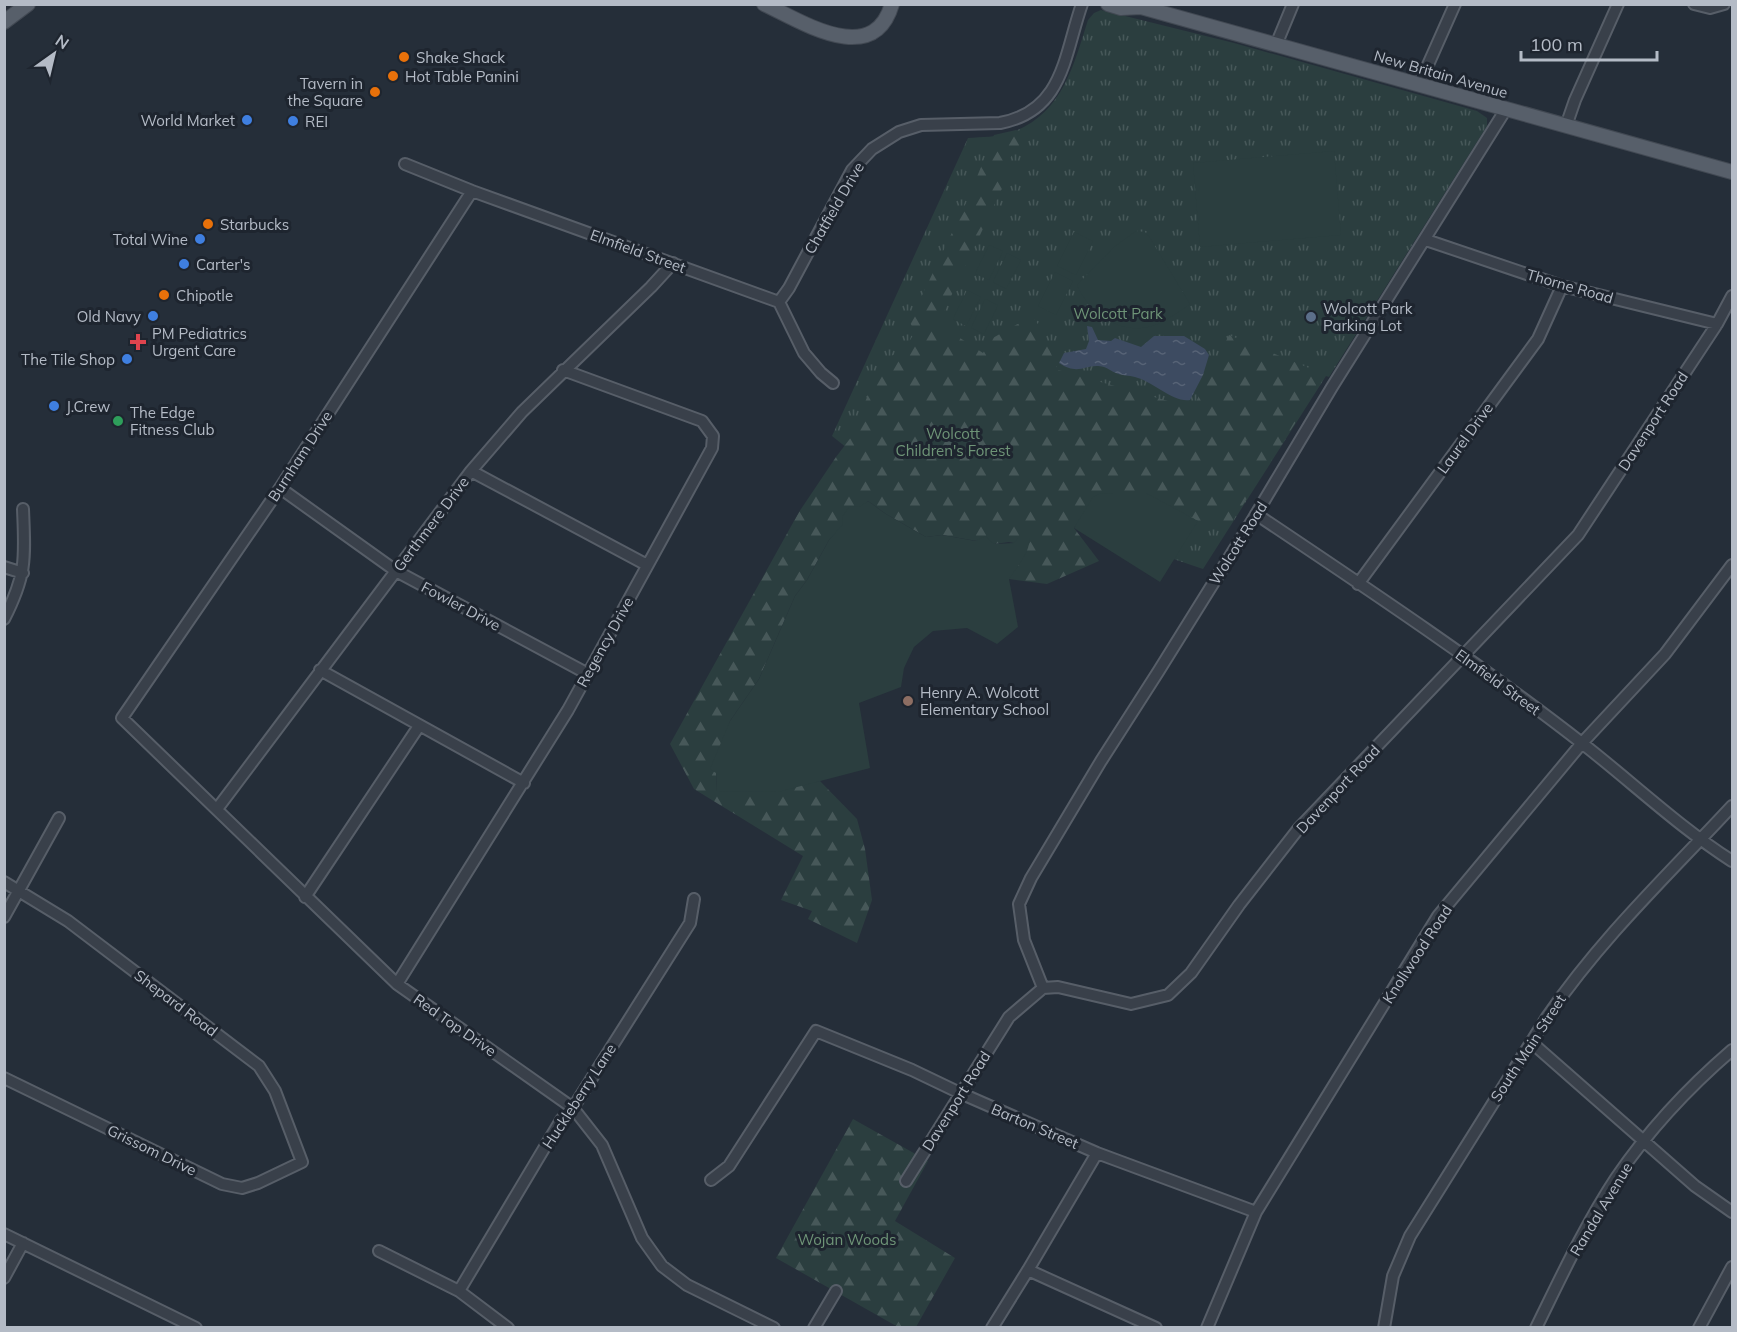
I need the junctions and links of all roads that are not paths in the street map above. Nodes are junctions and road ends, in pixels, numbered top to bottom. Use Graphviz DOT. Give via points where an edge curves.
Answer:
graph roads {
  1 [pos="28,4"];
  2 [pos="765,4"];
  3 [pos="892,4"];
  4 [pos="1082,4"];
  5 [pos="1108,4"];
  6 [pos="1293,4"];
  7 [pos="1455,4"];
  8 [pos="1618,4"];
  9 [pos="1694,4"];
  10 [pos="1724,4"];
  11 [pos="1139,6"];
  12 [pos="4,22"];
  13 [pos="1276,45"];
  14 [pos="1419,85"];
  15 [pos="1506,109"];
  16 [pos="1566,126"];
  17 [pos="405,164"];
  18 [pos="1732,172"];
  19 [pos="472,191"];
  20 [pos="1426,240"];
  21 [pos="673,263"];
  22 [pos="1562,286"];
  23 [pos="1732,296"];
  24 [pos="779,302"];
  25 [pos="1718,324"];
  26 [pos="563,370"];
  27 [pos="833,383"];
  28 [pos="471,471"];
  29 [pos="280,488"];
  30 [pos="23,509"];
  31 [pos="1256,514"];
  32 [pos="647,565"];
  33 [pos="1732,565"];
  34 [pos="4,567"];
  35 [pos="396,571"];
  36 [pos="23,573"];
  37 [pos="1358,584"];
  38 [pos="4,619"];
  39 [pos="1463,656"];
  40 [pos="321,670"];
  41 [pos="588,674"];
  42 [pos="122,718"];
  43 [pos="419,726"];
  44 [pos="1582,743"];
  45 [pos="524,783"];
  46 [pos="1732,806"];
  47 [pos="217,809"];
  48 [pos="59,818"];
  49 [pos="1700,840"];
  50 [pos="1732,861"];
  51 [pos="4,882"];
  52 [pos="19,889"];
  53 [pos="305,897"];
  54 [pos="694,899"];
  55 [pos="4,917"];
  56 [pos="397,984"];
  57 [pos="1043,988"];
  58 [pos="1531,1042"];
  59 [pos="1732,1050"];
  60 [pos="4,1078"];
  61 [pos="960,1093"];
  62 [pos="573,1108"];
  63 [pos="1644,1142"];
  64 [pos="1097,1153"];
  65 [pos="302,1162"];
  66 [pos="711,1180"];
  67 [pos="906,1181"];
  68 [pos="1256,1212"];
  69 [pos="1732,1212"];
  70 [pos="4,1234"];
  71 [pos="23,1243"];
  72 [pos="379,1251"];
  73 [pos="1732,1267"];
  74 [pos="1028,1270"];
  75 [pos="4,1278"];
  76 [pos="459,1291"];
  77 [pos="836,1291"];
  78 [pos="196,1328"];
  79 [pos="508,1328"];
  80 [pos="774,1328"];
  81 [pos="814,1328"];
  82 [pos="992,1328"];
  83 [pos="1156,1328"];
  84 [pos="1207,1328"];
  85 [pos="1384,1328"];
  86 [pos="1536,1328"];
  87 [pos="1699,1328"];
  1 -- 12 [label="main road"];
  2 -- 3 [label="main road" via="822,31 847,38 861,37 874,30"];
  4 -- 24 [label="street, Chatfield Drive" via="1055,86 1041,105 1000,123 921,125 899,132 861,159"];
  5 -- 11 [label="main road, New Britain Avenue" via="1121,8"];
  6 -- 13 [label="street"];
  7 -- 14 [label="street"];
  8 -- 16 [label="street"];
  9 -- 10 [label="street" via="1715,8"];
  11 -- 13 [label="main road, New Britain Avenue"];
  13 -- 14 [label="main road, New Britain Avenue"];
  14 -- 15 [label="main road, New Britain Avenue"];
  15 -- 16 [label="main road, New Britain Avenue"];
  15 -- 20 [label="street, Wolcott Road"];
  16 -- 18 [label="main road, New Britain Avenue"];
  17 -- 19 [label="street, Elmfield Street"];
  19 -- 21 [label="street, Elmfield Street"];
  19 -- 29 [label="street, Burnham Drive"];
  20 -- 22 [label="street, Thorne Road"];
  20 -- 31 [label="street, Wolcott Road"];
  21 -- 24 [label="street, Elmfield Street"];
  21 -- 26 [label="street, Gerthmere Drive"];
  22 -- 25 [label="street, Thorne Road"];
  22 -- 37 [label="street, Laurel Drive" via="1538,339"];
  23 -- 25 [label="street, Davenport Road"];
  24 -- 27 [label="street" via="804,353"];
  25 -- 39 [label="street, Davenport Road" via="1578,536"];
  26 -- 28 [label="street, Gerthmere Drive"];
  26 -- 32 [label="street, Regency Drive" via="702,422 713,436 712,448"];
  28 -- 32 [label="street"];
  28 -- 35 [label="street, Gerthmere Drive"];
  29 -- 35 [label="street, Fowler Drive"];
  29 -- 42 [label="street, Burnham Drive"];
  30 -- 36 [label="street"];
  31 -- 37 [label="street, Elmfield Street"];
  31 -- 57 [label="street, Wolcott Road" via="1030,878 1019,904 1024,940"];
  32 -- 41 [label="street, Regency Drive"];
  33 -- 44 [label="street, Knollwood Road" via="1665,654"];
  34 -- 36 [label="street"];
  35 -- 40 [label="street, Gerthmere Drive"];
  35 -- 41 [label="street, Fowler Drive"];
  36 -- 38 [label="street"];
  37 -- 39 [label="street, Elmfield Street"];
  39 -- 44 [label="street, Elmfield Street"];
  39 -- 57 [label="street, Davenport Road" via="1299,828 1191,973 1168,995 1131,1004 1058,987"];
  40 -- 43 [label="street"];
  40 -- 47 [label="street, Gerthmere Drive"];
  41 -- 45 [label="street, Regency Drive"];
  42 -- 47 [label="street, Red Top Drive"];
  43 -- 45 [label="street"];
  43 -- 53 [label="street"];
  44 -- 49 [label="street, Elmfield Street"];
  44 -- 68 [label="street, Knollwood Road" via="1438,916"];
  45 -- 56 [label="street, Regency Drive"];
  46 -- 49 [label="street, South Main Street"];
  47 -- 53 [label="street, Red Top Drive"];
  48 -- 52 [label="street"];
  49 -- 50 [label="street, Elmfield Street"];
  49 -- 58 [label="street, South Main Street" via="1601,945"];
  51 -- 52 [label="street, Shepard Road"];
  52 -- 55 [label="street"];
  52 -- 65 [label="street, Shepard Road" via="68,921 259,1066 275,1091"];
  53 -- 56 [label="street, Red Top Drive"];
  54 -- 62 [label="street, Huckleberry Lane" via="690,923"];
  56 -- 62 [label="street, Red Top Drive"];
  57 -- 61 [label="street, Davenport Road" via="1009,1017"];
  58 -- 63 [label="street"];
  58 -- 85 [label="street, South Main Street" via="1410,1236 1393,1276"];
  59 -- 63 [label="street, Randal Avenue"];
  60 -- 65 [label="street, Grissom Drive" via="222,1184 242,1188"];
  61 -- 64 [label="street, Barton Street"];
  61 -- 66 [label="street, Barton Street" via="816,1031 729,1166"];
  61 -- 67 [label="street, Davenport Road"];
  62 -- 76 [label="street, Huckleberry Lane" via="561,1120"];
  62 -- 80 [label="street, Red Top Drive" via="602,1145 642,1238 662,1266 687,1285"];
  63 -- 69 [label="street"];
  63 -- 86 [label="street, Randal Avenue" via="1610,1189"];
  64 -- 68 [label="street, Barton Street"];
  64 -- 74 [label="street"];
  68 -- 84 [label="street, Knollwood Road"];
  70 -- 71 [label="street"];
  71 -- 75 [label="street"];
  71 -- 78 [label="street"];
  72 -- 76 [label="street"];
  73 -- 87 [label="street"];
  74 -- 82 [label="street"];
  74 -- 83 [label="street"];
  76 -- 79 [label="street"];
  77 -- 81 [label="street"];
}
